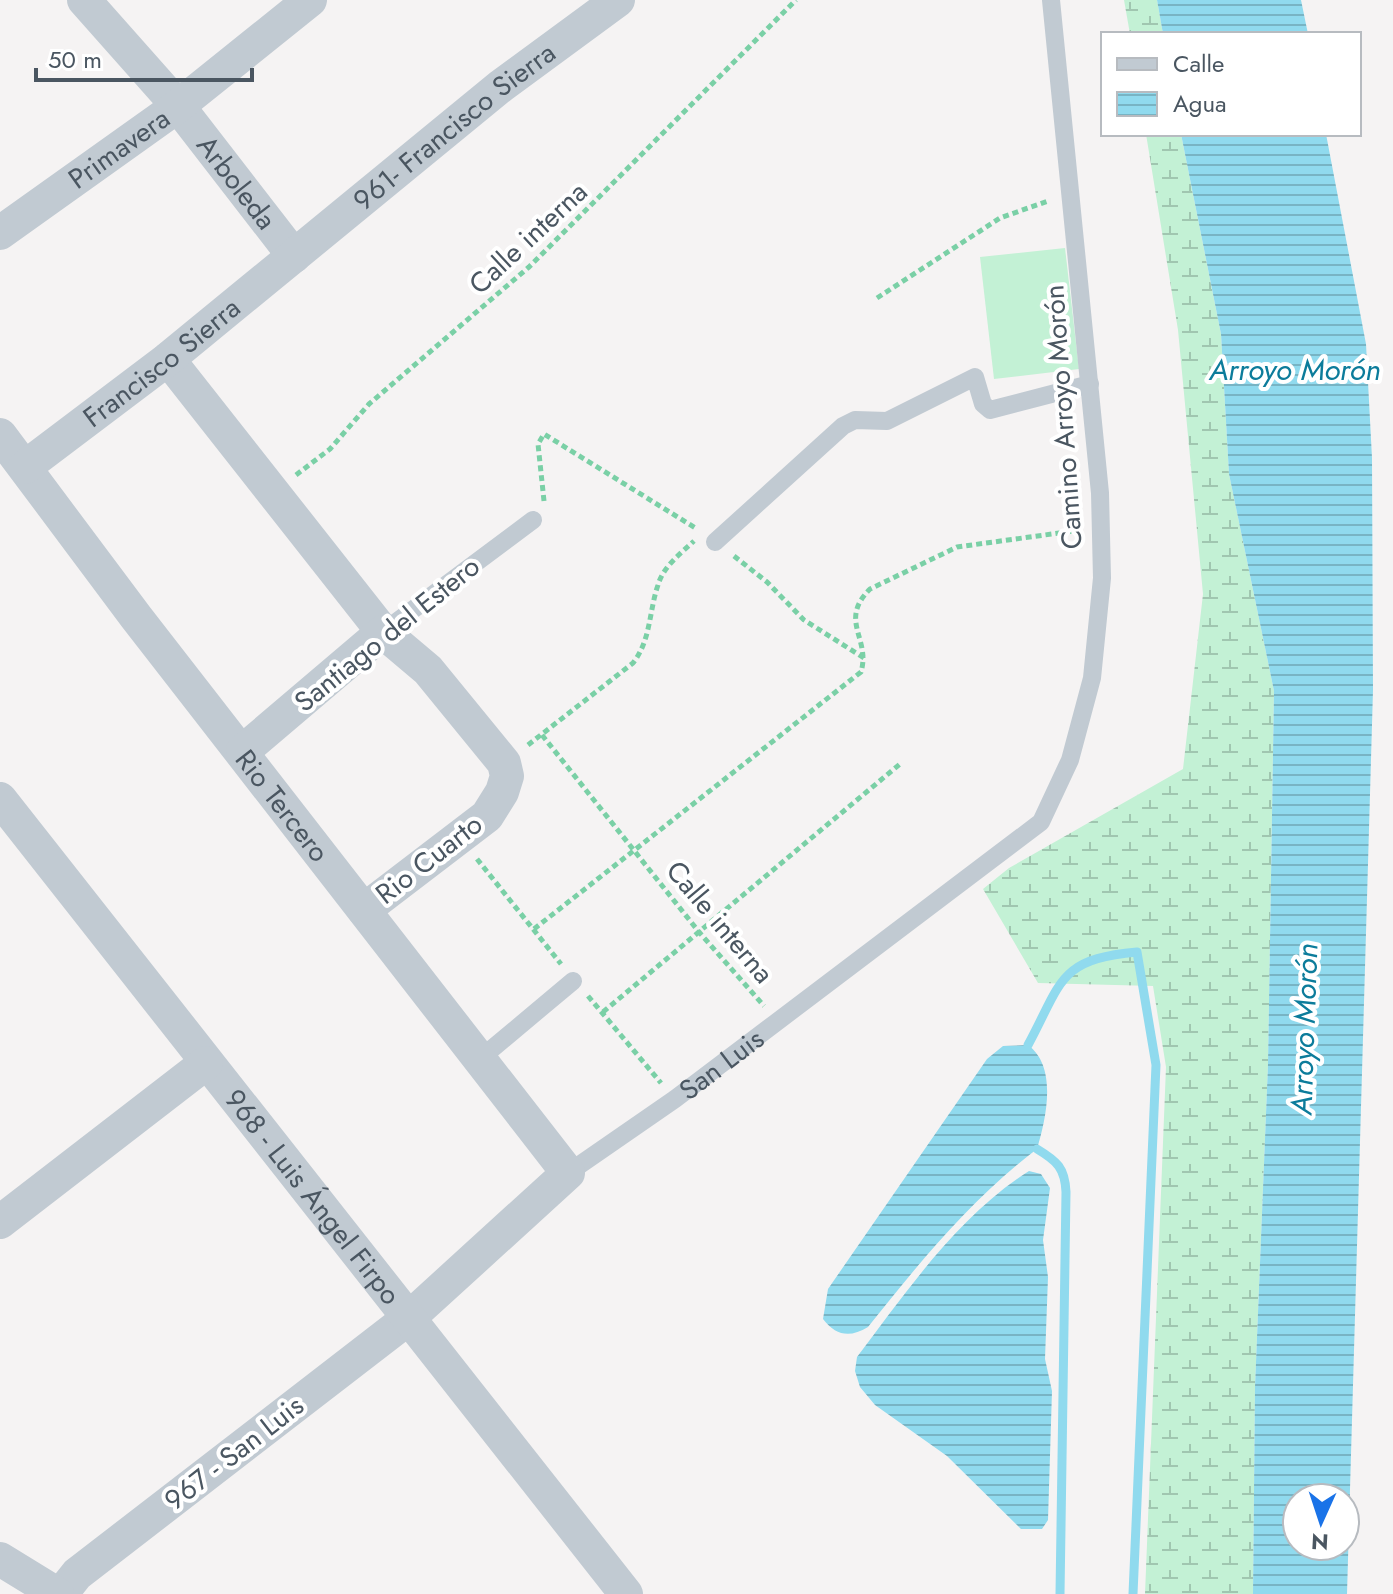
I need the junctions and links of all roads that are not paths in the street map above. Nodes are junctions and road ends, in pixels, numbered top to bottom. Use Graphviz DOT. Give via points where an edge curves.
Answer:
graph roads {
  1 [pos="84,0"];
  2 [pos="310,0"];
  3 [pos="618,0"];
  4 [pos="1051,0"];
  5 [pos="178,106"];
  6 [pos="0,233"];
  7 [pos="294,256"];
  8 [pos="168,359"];
  9 [pos="1090,384"];
  10 [pos="0,435"];
  11 [pos="25,467"];
  12 [pos="533,520"];
  13 [pos="709,537"];
  14 [pos="383,632"];
  15 [pos="243,751"];
  16 [pos="0,799"];
  17 [pos="1041,822"];
  18 [pos="364,910"];
  19 [pos="573,981"];
  20 [pos="481,1058"];
  21 [pos="206,1063"];
  22 [pos="568,1173"];
  23 [pos="0,1222"];
  24 [pos="410,1317"];
  25 [pos="0,1559"];
  26 [pos="59,1594"];
  27 [pos="626,1594"];
  1 -- 5 [label="street, Arboleda"];
  2 -- 5 [label="street, Primavera"];
  3 -- 7 [label="street, 961- Francisco Sierra" via="501,86"];
  4 -- 9 [label="lane, Camino Arroyo Morón"];
  5 -- 6 [label="street, Primavera"];
  5 -- 7 [label="street, Arboleda"];
  7 -- 8 [label="street, Francisco Sierra"];
  8 -- 11 [label="street, Francisco Sierra"];
  8 -- 14 [label="street"];
  9 -- 13 [label="lane" via="990,410 975,377 887,421 855,420"];
  9 -- 17 [label="lane, Camino Arroyo Morón" via="1102,527 1099,628 1070,760"];
  10 -- 11 [label="street, Rio Tercero"];
  11 -- 15 [label="street, Rio Tercero"];
  12 -- 14 [label="lane, Santiago del Estero"];
  14 -- 15 [label="street, Santiago del Estero"];
  14 -- 18 [label="street, Rio Cuarto" via="428,670 504,763 507,776 487,816"];
  15 -- 18 [label="street, Rio Tercero"];
  16 -- 21 [label="street, 968 - Luis Ángel Firpo"];
  17 -- 22 [label="lane, San Luis" via="675,1099"];
  18 -- 20 [label="street, Rio Tercero"];
  19 -- 20 [label="lane"];
  20 -- 22 [label="street, Rio Tercero"];
  21 -- 23 [label="street"];
  21 -- 24 [label="street, 968 - Luis Ángel Firpo"];
  22 -- 24 [label="street, San Luis"];
  24 -- 26 [label="street, 967 - San Luis" via="77,1574"];
  24 -- 27 [label="street, 968 - Luis Ángel Firpo"];
  25 -- 26 [label="street"];
}
